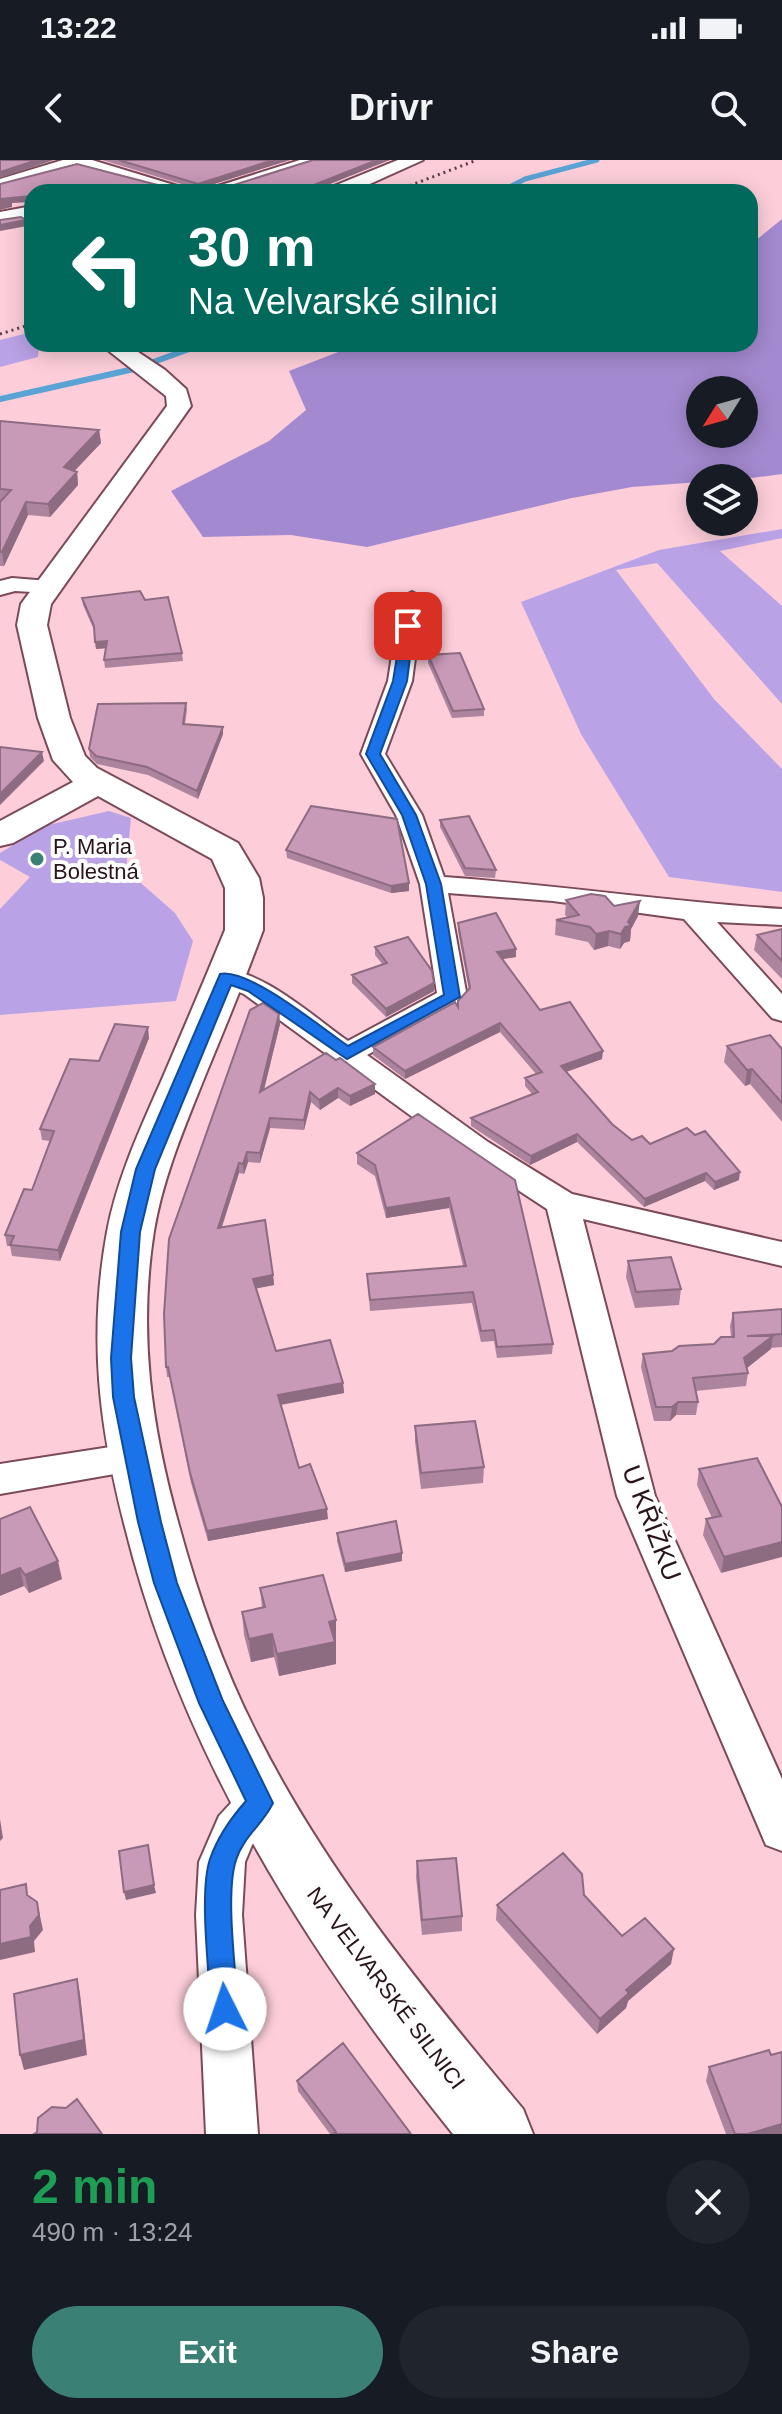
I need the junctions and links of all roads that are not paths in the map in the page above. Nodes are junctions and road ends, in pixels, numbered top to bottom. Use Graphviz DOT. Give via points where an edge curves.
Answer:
graph roads {
  1 [pos="314,160"];
  2 [pos="414,160"];
  3 [pos="77,161"];
  4 [pos="0,183"];
  5 [pos="161,184"];
  6 [pos="233,184"];
  7 [pos="356,184"];
  8 [pos="24,214"];
  9 [pos="0,218"];
  10 [pos="122,352"];
  11 [pos="49,587"];
  12 [pos="0,589"];
  13 [pos="412,598"];
  14 [pos="96,783"];
  15 [pos="0,835"];
  16 [pos="433,884"];
  17 [pos="693,912"];
  18 [pos="782,917"];
  19 [pos="226,977"];
  20 [pos="782,1012"];
  21 [pos="347,1054"];
  22 [pos="562,1203"];
  23 [pos="782,1254"];
  24 [pos="136,1458"];
  25 [pos="0,1479"];
  26 [pos="260,1803"];
  27 [pos="782,1830"];
  28 [pos="232,2134"];
  29 [pos="498,2134"];
  1 -- 6 [label="street"];
  2 -- 7 [label="main road"];
  3 -- 4 [label="street"];
  3 -- 5 [label="street"];
  8 -- 9 [label="main road"];
  10 -- 11 [label="main road, NA VELVARSKÉ SILNICI" via="178,394 179,406"];
  11 -- 12 [label="street" via="12,584"];
  11 -- 14 [label="main road, NA VELVARSKÉ SILNICI" via="36,604 32,625 54,718 70,760"];
  13 -- 16 [label="street" via="400,681 373,754 409,815"];
  14 -- 15 [label="main road"];
  14 -- 19 [label="main road, NA VELVARSKÉ SILNICI" via="225,851 240,868 247,904 244,930"];
  16 -- 17 [label="street"];
  16 -- 21 [label="street" via="452,997"];
  17 -- 18 [label="street"];
  17 -- 20 [label="street"];
  19 -- 21 [label="street" via="254,988"];
  19 -- 24 [label="main road, NA VELVARSKÉ SILNICI" via="146,1169 131,1232 121,1358"];
  21 -- 22 [label="street" via="477,1149"];
  22 -- 23 [label="street"];
  22 -- 27 [label="street, U KŘÍŽKU" via="636,1496"];
  24 -- 25 [label="street"];
  24 -- 26 [label="main road, NA VELVARSKÉ SILNICI" via="166,1583 187,1642"];
  26 -- 28 [label="street" via="235,1831 222,1862 219,1915"];
  26 -- 29 [label="main road, NA VELVARSKÉ SILNICI" via="350,1948"];
}
